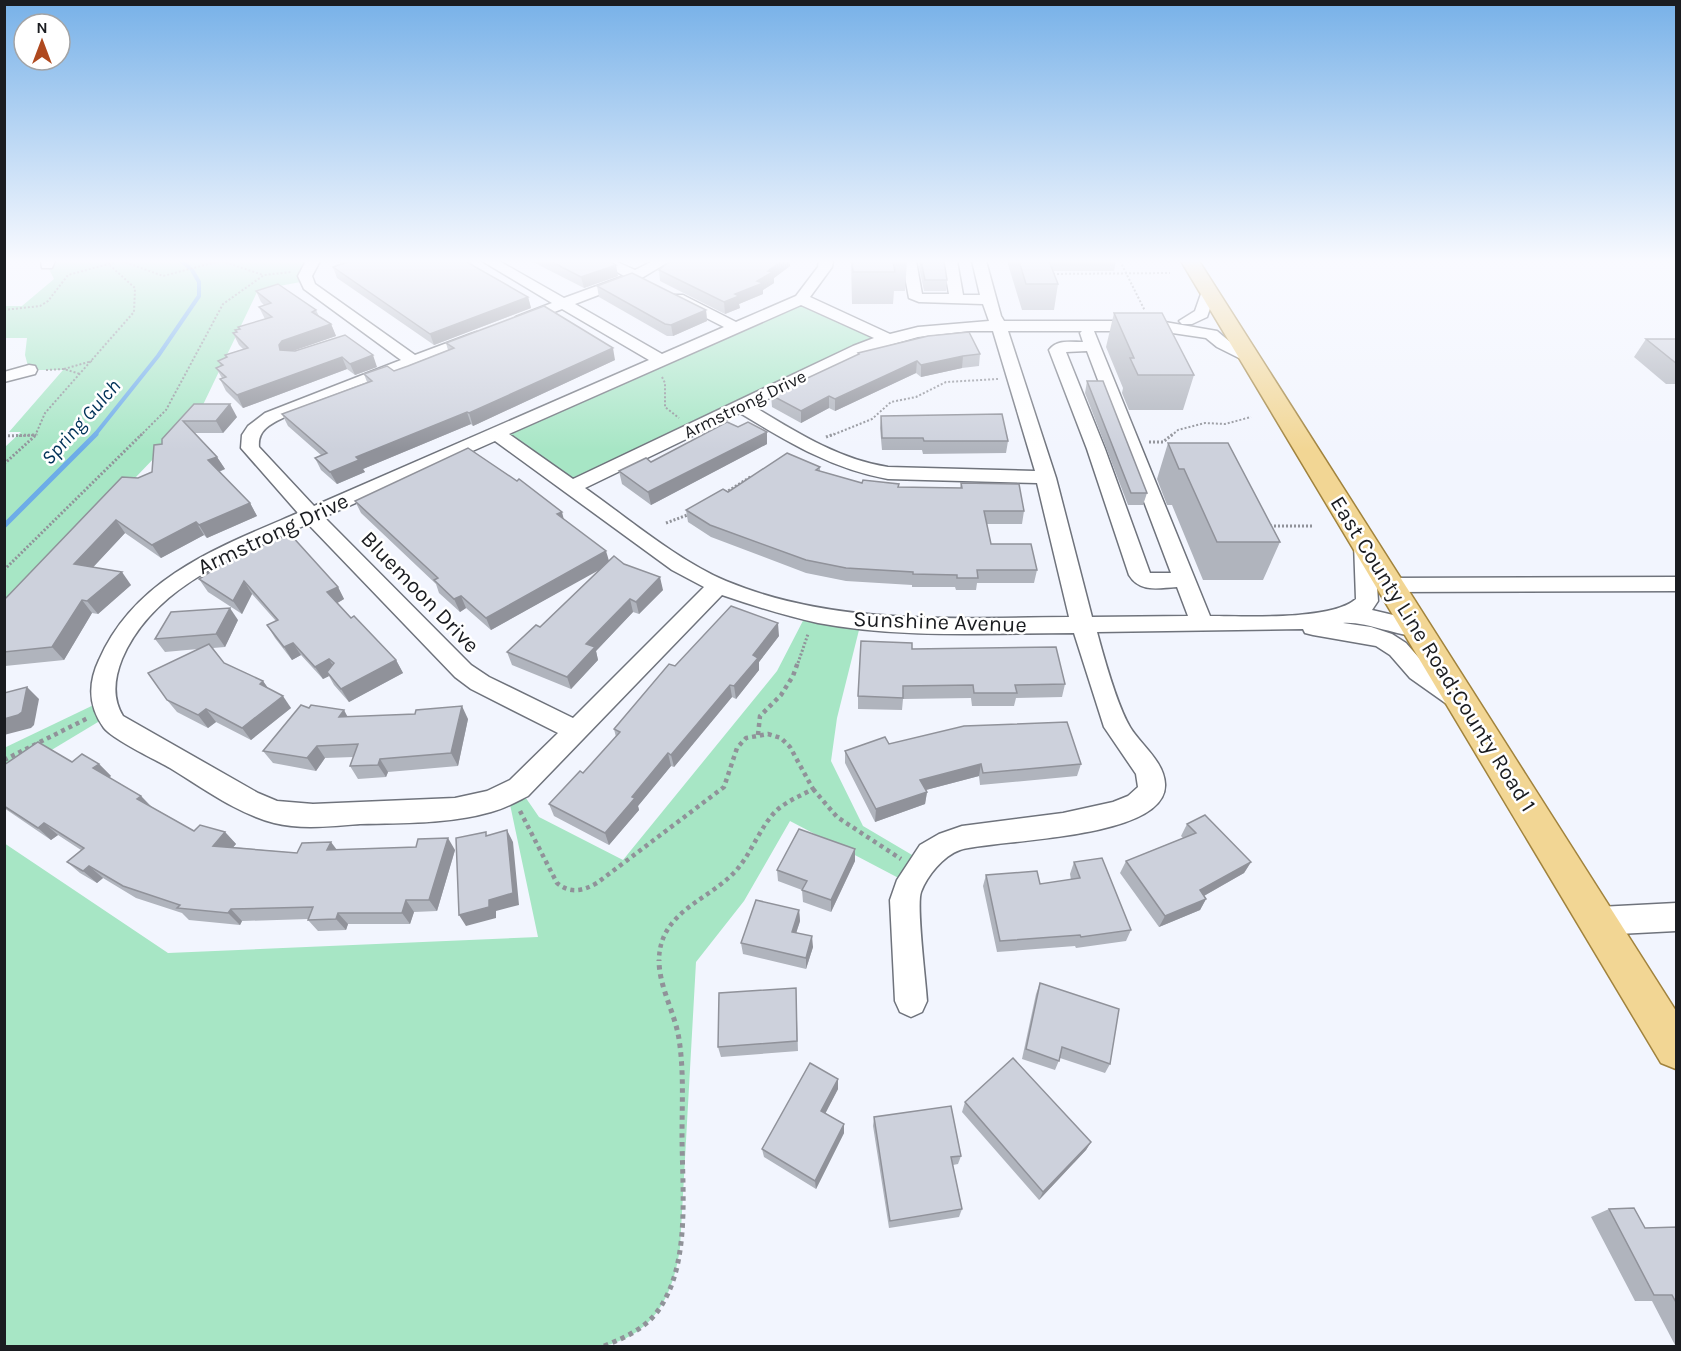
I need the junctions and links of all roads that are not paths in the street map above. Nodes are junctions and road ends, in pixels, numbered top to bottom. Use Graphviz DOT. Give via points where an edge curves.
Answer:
graph roads {
  1 [pos="362,324"];
  2 [pos="510,324"];
  3 [pos="594,324"];
  4 [pos="729,324"];
  5 [pos="746,324"];
  6 [pos="855,324"];
  7 [pos="1101,324"];
  8 [pos="1167,324"];
  9 [pos="1207,324"];
  10 [pos="1230,324"];
  11 [pos="999,325"];
  12 [pos="1085,325"];
  13 [pos="737,328"];
  14 [pos="1232,328"];
  15 [pos="372,331"];
  16 [pos="355,337"];
  17 [pos="888,339"];
  18 [pos="1093,346"];
  19 [pos="1251,358"];
  20 [pos="413,361"];
  21 [pos="662,369"];
  22 [pos="29,370"];
  23 [pos="4,377"];
  24 [pos="740,406"];
  25 [pos="497,434"];
  26 [pos="1138,445"];
  27 [pos="1096,449"];
  28 [pos="1045,477"];
  29 [pos="572,487"];
  30 [pos="311,515"];
  31 [pos="1364,543"];
  32 [pos="1184,580"];
  33 [pos="1677,584"];
  34 [pos="1390,585"];
  35 [pos="718,586"];
  36 [pos="1347,615"];
  37 [pos="1202,624"];
  38 [pos="1290,624"];
  39 [pos="1082,626"];
  40 [pos="1419,629"];
  41 [pos="1464,704"];
  42 [pos="577,731"];
  43 [pos="1677,916"];
  44 [pos="1599,921"];
  45 [pos="911,1001"];
  46 [pos="1677,1048"];
  1 -- 15 [label="street"];
  2 -- 20 [label="street, Bluemoon Drive"];
  3 -- 21 [label="street"];
  4 -- 13 [label="street"];
  5 -- 13 [label="street, Armstrong Drive"];
  6 -- 17 [label="street"];
  7 -- 12 [label="street, Armstrong Drive"];
  8 -- 19 [label="street, Armstrong Drive" via="1211,334"];
  9 -- 14 [label="street, Armstrong Drive"];
  10 -- 14 [label="main road, East County Line Road;County Road 1"];
  11 -- 12 [label="street, Armstrong Drive"];
  11 -- 17 [label="street, Armstrong Drive" via="943,328"];
  11 -- 28 [label="street"];
  12 -- 18 [label="street"];
  13 -- 21 [label="street, Armstrong Drive"];
  14 -- 19 [label="main road, East County Line Road;County Road 1"];
  15 -- 16 [label="street"];
  15 -- 20 [label="street"];
  17 -- 24 [label="street, Armstrong Drive"];
  18 -- 26 [label="street"];
  18 -- 27 [label="street" via="1057,350"];
  19 -- 31 [label="main road, East County Line Road;County Road 1"];
  20 -- 30 [label="street, Bluemoon Drive" via="283,411 264,422 249,438 250,448"];
  21 -- 25 [label="street, Armstrong Drive"];
  22 -- 23 [label="street"];
  24 -- 28 [label="street" via="830,458 867,470"];
  24 -- 29 [label="street, Armstrong Drive"];
  25 -- 29 [label="street, Sunshine Avenue"];
  25 -- 30 [label="street, Armstrong Drive"];
  26 -- 27 [label="street"];
  26 -- 32 [label="street"];
  27 -- 32 [label="street" via="1140,575 1145,581"];
  28 -- 39 [label="street"];
  29 -- 35 [label="street, Sunshine Avenue" via="680,565"];
  30 -- 42 [label="street, Bluemoon Drive" via="471,677"];
  30 -- 42 [label="street, Armstrong Drive" via="206,563 156,598 128,630 107,665 102,688 104,710 111,721 248,801 276,812 313,815 467,807 511,793"];
  31 -- 34 [label="main road, East County Line Road;County Road 1"];
  31 -- 36 [label="street" via="1367,601 1363,609"];
  32 -- 37 [label="street"];
  33 -- 34 [label="street"];
  34 -- 40 [label="main road, East County Line Road;County Road 1"];
  35 -- 39 [label="street, Sunshine Avenue" via="807,613 866,622 914,626"];
  35 -- 42 [label="street"];
  36 -- 38 [label="street, Sunshine Avenue"];
  36 -- 40 [label="street, Sunshine Avenue"];
  37 -- 38 [label="street, Sunshine Avenue"];
  37 -- 39 [label="street, Sunshine Avenue"];
  38 -- 41 [label="street, Sunshine Avenue" via="1384,640 1398,649 1418,672"];
  39 -- 45 [label="street" via="1117,729 1149,773 1150,792 1137,803 1088,821 989,833 949,842 930,854 907,889 905,900"];
  40 -- 41 [label="main road, East County Line Road;County Road 1"];
  41 -- 44 [label="main road, East County Line Road;County Road 1"];
  43 -- 44 [label="street"];
  44 -- 46 [label="main road, East County Line Road;County Road 1"];
}
